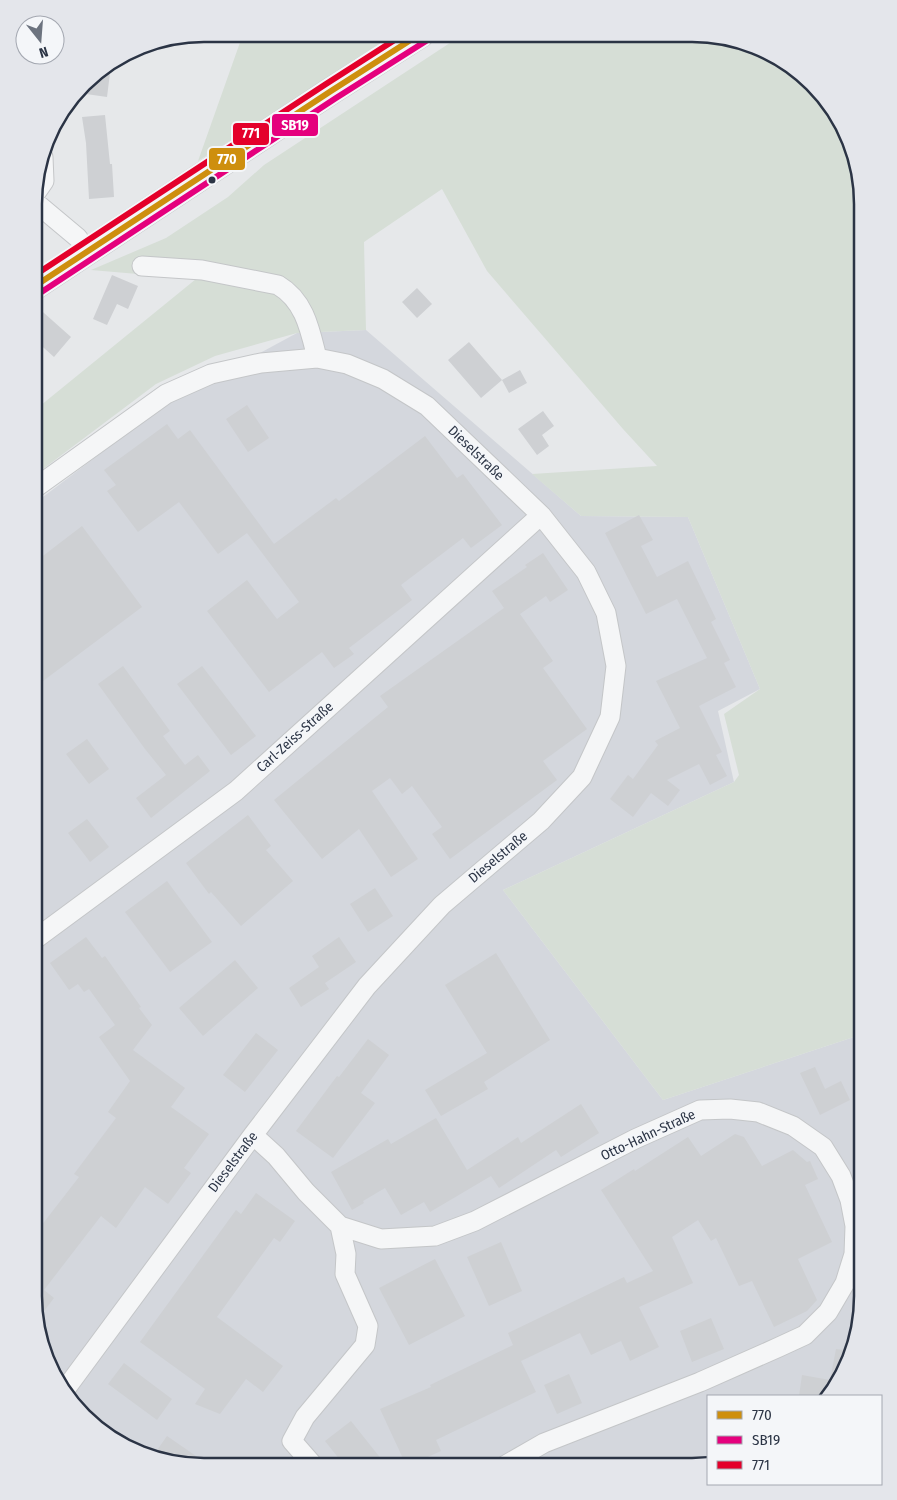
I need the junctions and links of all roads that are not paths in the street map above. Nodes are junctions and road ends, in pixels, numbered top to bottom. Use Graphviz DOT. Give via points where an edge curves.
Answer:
graph roads {
  1 [pos="407,43"];
  2 [pos="42,208"];
  3 [pos="78,238"];
  4 [pos="142,266"];
  5 [pos="42,281"];
  6 [pos="317,358"];
  7 [pos="42,483"];
  8 [pos="540,515"];
  9 [pos="42,934"];
  10 [pos="253,1135"];
  11 [pos="854,1221"];
  12 [pos="340,1226"];
  13 [pos="854,1253"];
  14 [pos="69,1384"];
  15 [pos="307,1458"];
  16 [pos="518,1458"];
  1 -- 5 [label="street"];
  2 -- 3 [label="street"];
  4 -- 6 [label="street" via="202,270 278,285 290,292 302,310"];
  6 -- 7 [label="street, Dieselstraße" via="261,363 211,374 166,394"];
  6 -- 8 [label="street, Dieselstraße" via="347,364 383,379 427,406"];
  8 -- 9 [label="street, Carl-Zeiss-Straße" via="236,791"];
  8 -- 10 [label="street, Dieselstraße" via="586,572 606,613 616,666 610,716 582,777 541,821 442,905 367,986"];
  10 -- 12 [label="street, Otto-Hahn-Straße"];
  10 -- 14 [label="street, Dieselstraße"];
  11 -- 12 [label="street, Otto-Hahn-Straße" via="841,1176 823,1147 793,1126 758,1112 730,1109 700,1110 635,1139 475,1221 435,1236 381,1239"];
  12 -- 15 [label="street" via="346,1254 345,1274 368,1326 365,1345 306,1417 292,1441"];
  13 -- 16 [label="street, Otto-Hahn-Straße" via="846,1283 828,1312 805,1335 700,1382 544,1443"];
}
